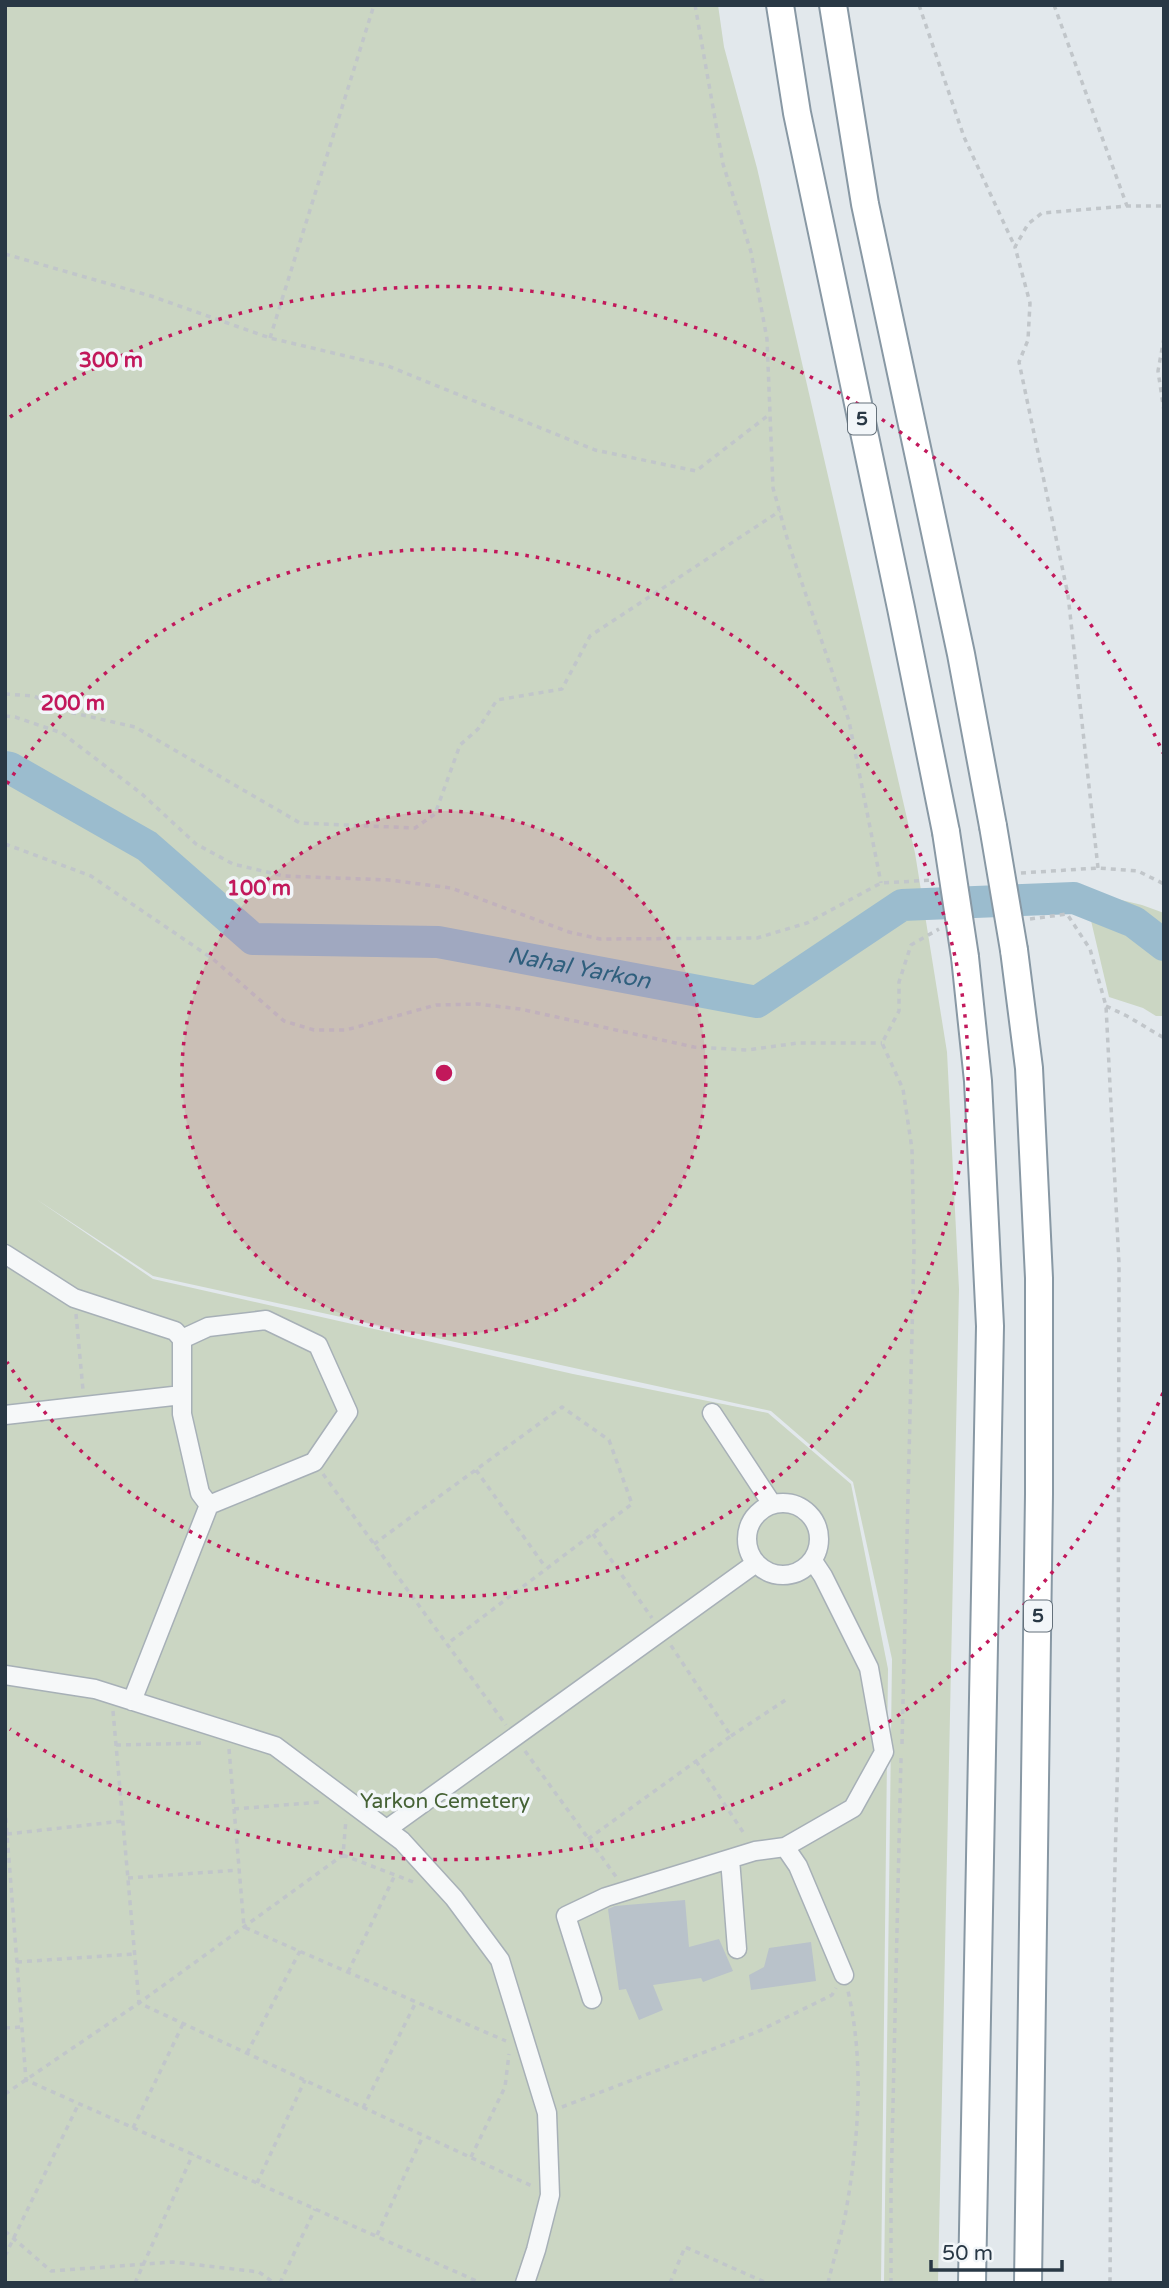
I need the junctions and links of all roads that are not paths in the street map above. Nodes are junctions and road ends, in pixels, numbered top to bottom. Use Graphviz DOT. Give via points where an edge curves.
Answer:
graph roads {
  1 [pos="780,5"];
  2 [pos="833,5"];
  3 [pos="5,1254"];
  4 [pos="182,1339"];
  5 [pos="182,1395"];
  6 [pos="712,1413"];
  7 [pos="5,1415"];
  8 [pos="772,1504"];
  9 [pos="209,1505"];
  10 [pos="813,1561"];
  11 [pos="756,1563"];
  12 [pos="5,1675"];
  13 [pos="132,1701"];
  14 [pos="387,1829"];
  15 [pos="785,1847"];
  16 [pos="730,1859"];
  17 [pos="737,1949"];
  18 [pos="844,1975"];
  19 [pos="592,1999"];
  20 [pos="525,2283"];
  21 [pos="972,2283"];
  22 [pos="1028,2283"];
  1 -- 21 [label="highway, 5, bridge" via="797,113 946,832 978,1081 990,1326"];
  2 -- 22 [label="highway, 5, bridge" via="865,204 993,826 1029,1068 1039,1278 1039,1480"];
  3 -- 4 [label="lane" via="74,1298 175,1331"];
  4 -- 5 [label="lane"];
  4 -- 9 [label="lane" via="208,1327 265,1320 318,1345 348,1412 314,1462"];
  5 -- 7 [label="lane"];
  5 -- 9 [label="lane" via="200,1493"];
  6 -- 8 [label="lane"];
  8 -- 10 [label="lane" via="788,1502 811,1515 820,1538"];
  8 -- 11 [label="lane" via="760,1510 750,1524 749,1553"];
  9 -- 13 [label="lane"];
  10 -- 11 [label="lane" via="791,1575 766,1572"];
  10 -- 15 [label="lane" via="869,1668 884,1752 853,1808"];
  11 -- 14 [label="lane"];
  12 -- 13 [label="lane" via="95,1689"];
  13 -- 14 [label="lane" via="228,1737 275,1746"];
  14 -- 20 [label="lane" via="454,1898 500,1960 547,2113 550,2195"];
  15 -- 16 [label="lane"];
  15 -- 18 [label="lane" via="798,1866"];
  16 -- 17 [label="lane"];
  16 -- 19 [label="lane" via="606,1897 566,1916"];
}
